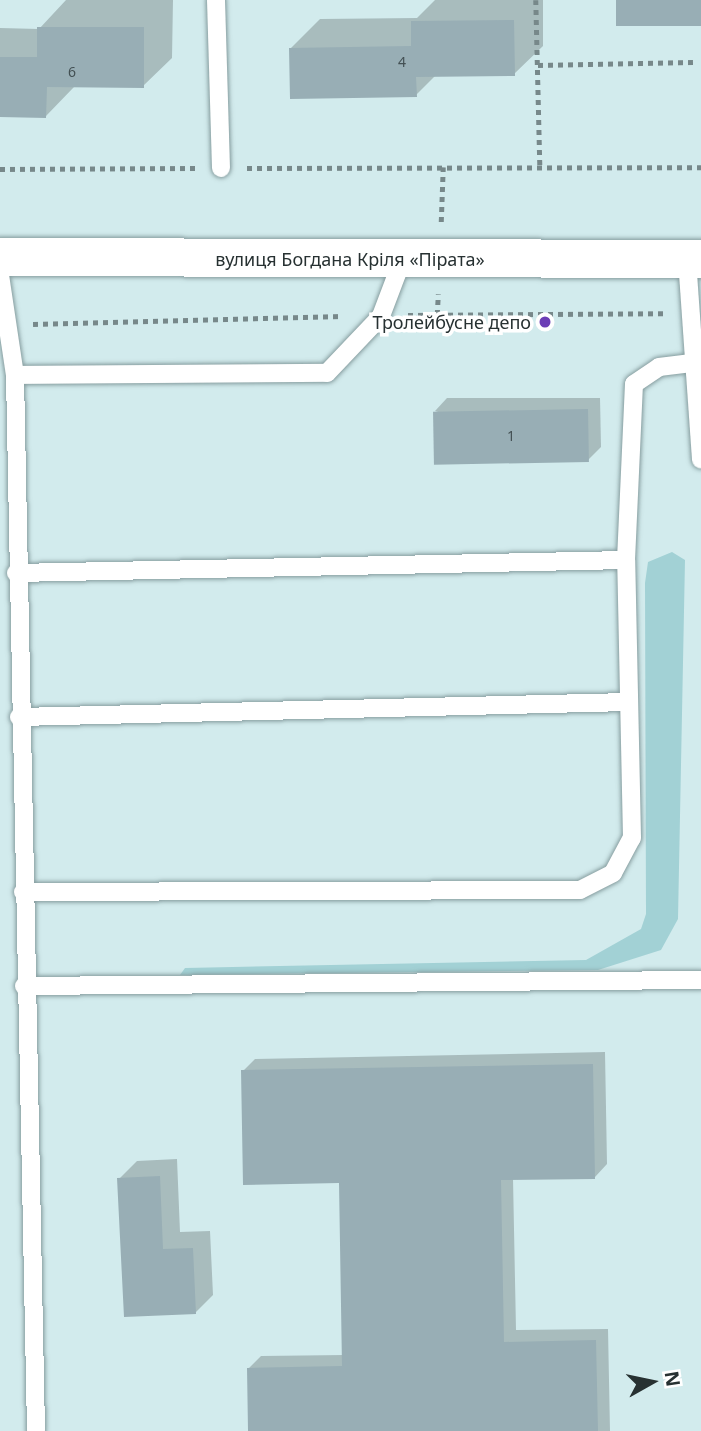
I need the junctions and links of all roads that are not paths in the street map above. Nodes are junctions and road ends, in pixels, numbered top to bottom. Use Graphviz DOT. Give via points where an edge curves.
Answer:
graph roads {
  1 [pos="216,0"];
  2 [pos="222,168"];
  3 [pos="0,257"];
  4 [pos="403,258"];
  5 [pos="694,259"];
  6 [pos="0,275"];
  7 [pos="694,363"];
  8 [pos="15,375"];
  9 [pos="701,460"];
  10 [pos="626,560"];
  11 [pos="16,573"];
  12 [pos="629,702"];
  13 [pos="19,717"];
  14 [pos="23,892"];
  15 [pos="701,980"];
  16 [pos="24,986"];
  17 [pos="36,1431"];
  1 -- 2 [label="lane"];
  3 -- 4 [label="street, вулиця Богдана Кріля «Пірата»"];
  4 -- 5 [label="street, вулиця Богдана Кріля «Пірата»"];
  4 -- 8 [label="lane" via="381,316 327,373"];
  5 -- 7 [label="lane"];
  6 -- 8 [label="lane"];
  7 -- 9 [label="lane"];
  7 -- 10 [label="lane" via="659,367 634,384"];
  8 -- 11 [label="lane"];
  10 -- 11 [label="lane"];
  10 -- 12 [label="lane"];
  11 -- 13 [label="lane"];
  12 -- 13 [label="lane"];
  12 -- 14 [label="lane" via="632,838 613,873 580,890"];
  13 -- 14 [label="lane"];
  14 -- 16 [label="lane"];
  15 -- 16 [label="lane"];
  16 -- 17 [label="lane"];
}
